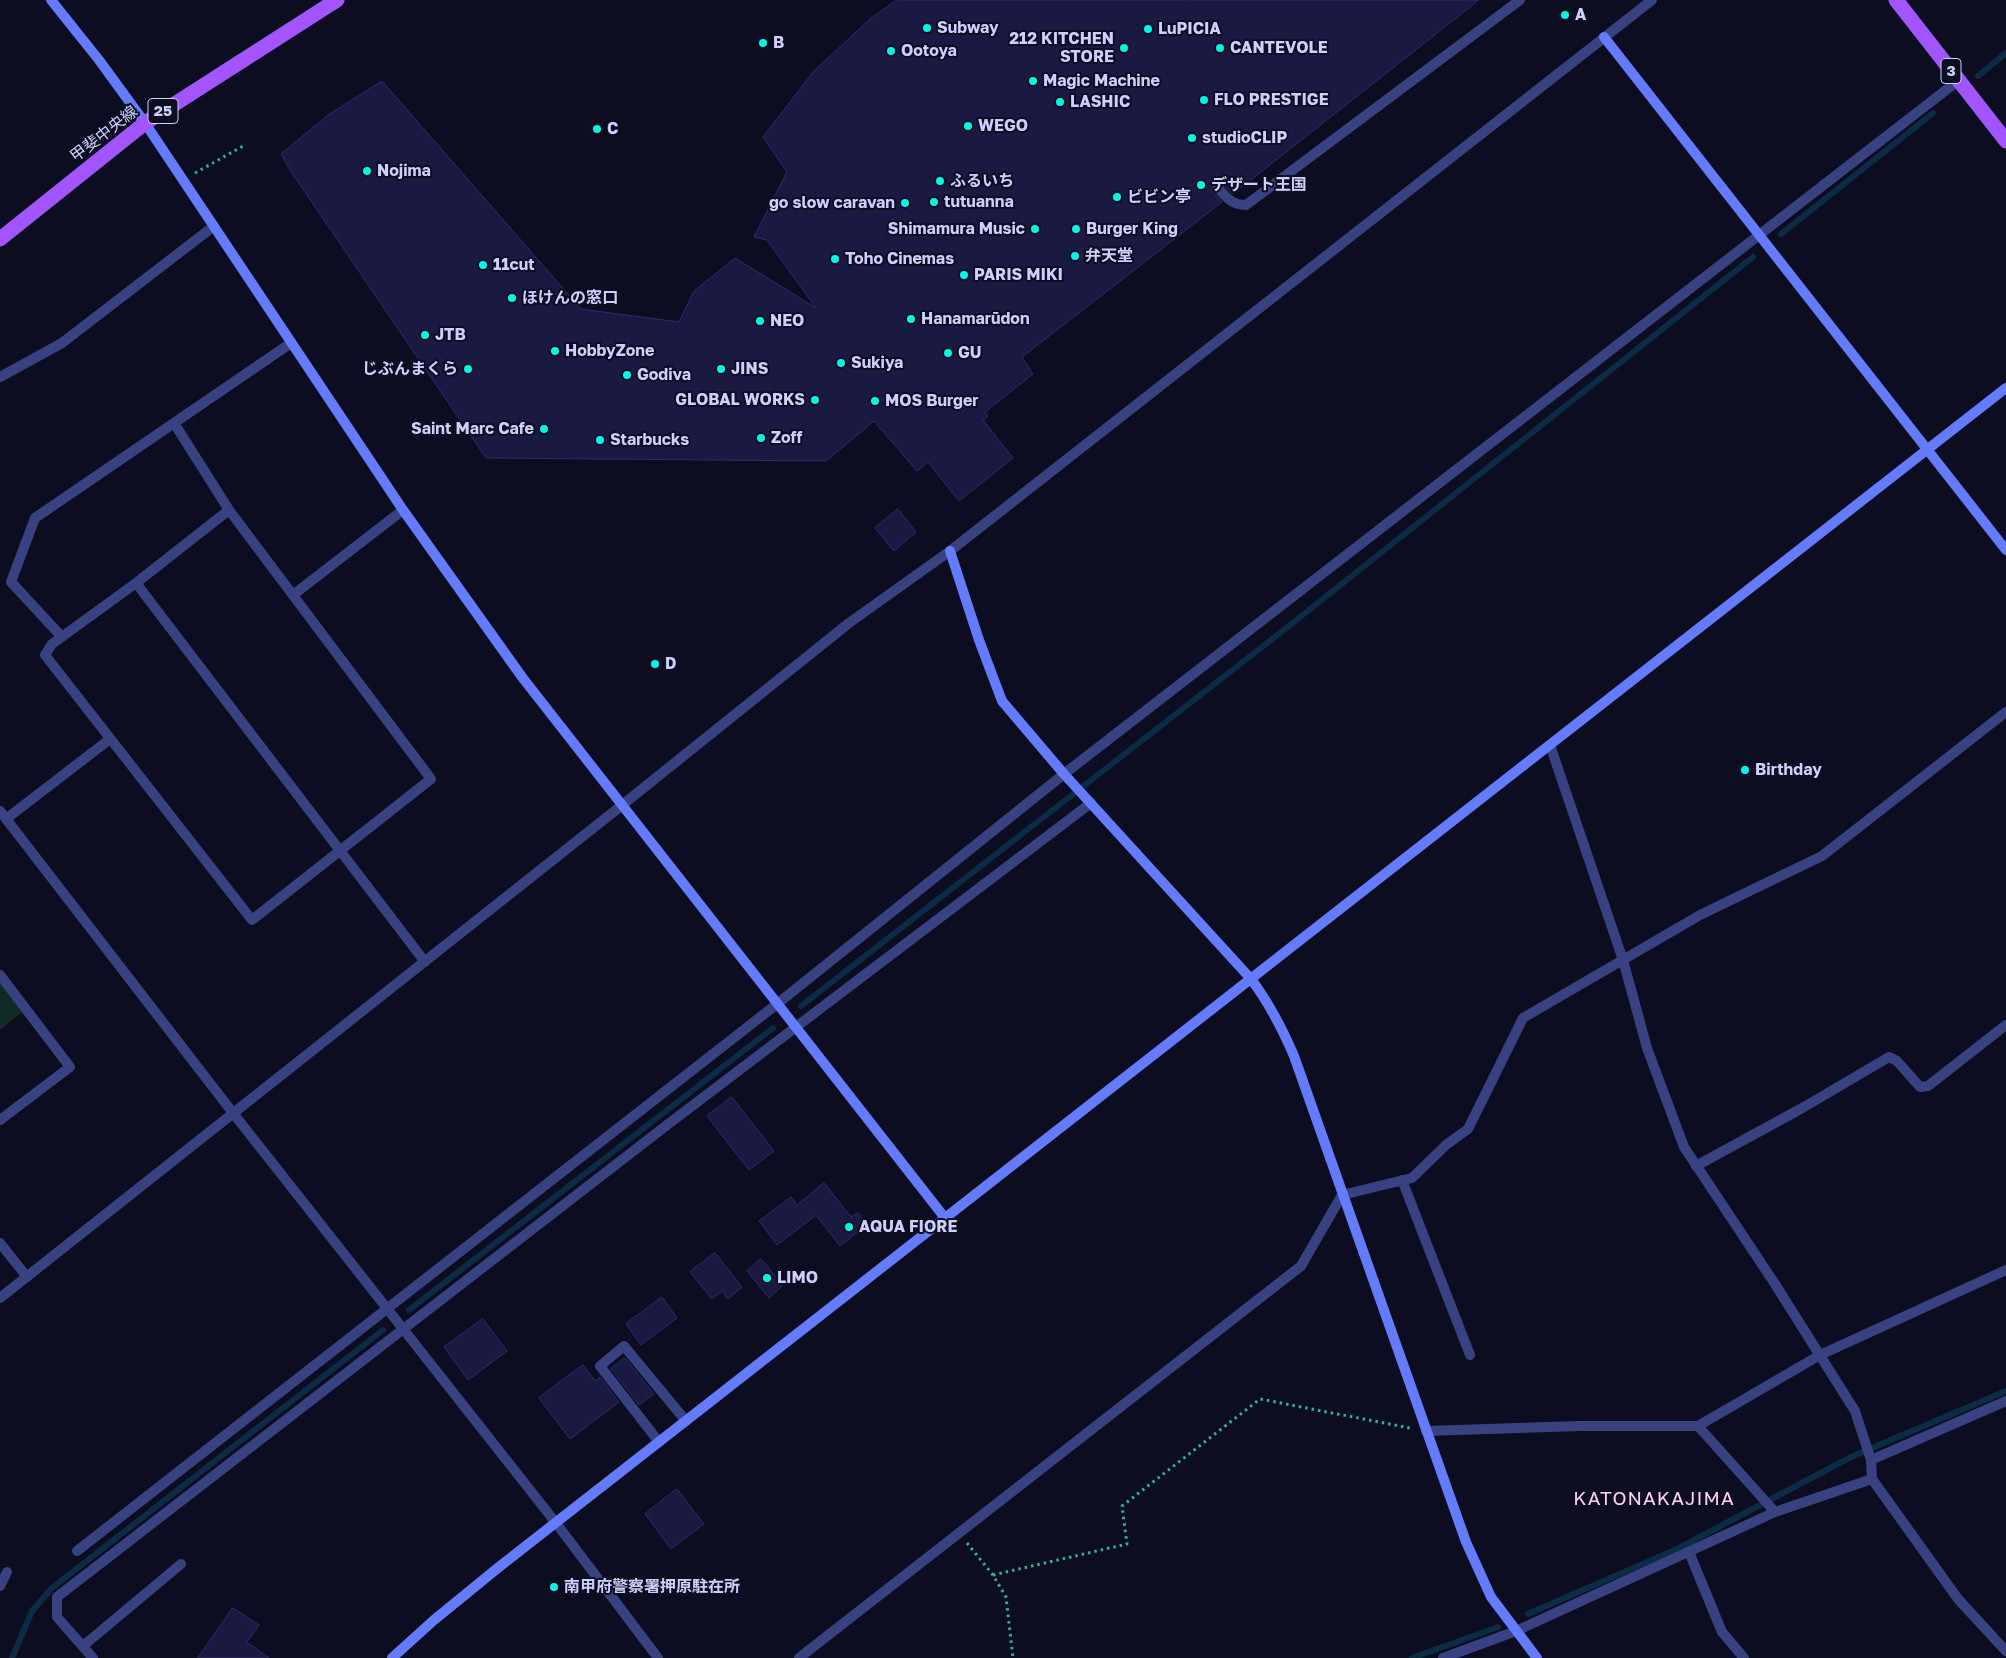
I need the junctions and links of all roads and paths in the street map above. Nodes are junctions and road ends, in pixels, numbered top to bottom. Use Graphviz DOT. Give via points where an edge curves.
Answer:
graph roads {
  1 [pos="51,0"];
  2 [pos="337,0"];
  3 [pos="1520,0"];
  4 [pos="1652,0"];
  5 [pos="1896,0"];
  6 [pos="1604,37"];
  7 [pos="1959,80"];
  8 [pos="145,123"];
  9 [pos="2006,142"];
  10 [pos="243,146"];
  11 [pos="195,173"];
  12 [pos="1218,188"];
  13 [pos="214,226"];
  14 [pos="1760,236"];
  15 [pos="0,239"];
  16 [pos="291,343"];
  17 [pos="0,377"];
  18 [pos="2006,388"];
  19 [pos="174,423"];
  20 [pos="1928,450"];
  21 [pos="229,510"];
  22 [pos="403,510"];
  23 [pos="2006,550"];
  24 [pos="950,551"];
  25 [pos="136,583"];
  26 [pos="293,595"];
  27 [pos="62,637"];
  28 [pos="2006,712"];
  29 [pos="110,739"];
  30 [pos="1550,745"];
  31 [pos="1064,774"];
  32 [pos="1091,803"];
  33 [pos="622,806"];
  34 [pos="3,815"];
  35 [pos="340,851"];
  36 [pos="1623,960"];
  37 [pos="425,962"];
  38 [pos="0,975"];
  39 [pos="1251,979"];
  40 [pos="777,1004"];
  41 [pos="2006,1025"];
  42 [pos="796,1028"];
  43 [pos="233,1113"];
  44 [pos="0,1120"];
  45 [pos="1696,1166"];
  46 [pos="1402,1180"];
  47 [pos="1342,1195"];
  48 [pos="945,1218"];
  49 [pos="0,1243"];
  50 [pos="2006,1270"];
  51 [pos="27,1276"];
  52 [pos="0,1298"];
  53 [pos="387,1309"];
  54 [pos="404,1330"];
  55 [pos="1470,1355"];
  56 [pos="1820,1355"];
  57 [pos="2006,1401"];
  58 [pos="686,1422"];
  59 [pos="1698,1426"];
  60 [pos="1426,1431"];
  61 [pos="659,1442"];
  62 [pos="1871,1460"];
  63 [pos="1872,1479"];
  64 [pos="1775,1512"];
  65 [pos="556,1523"];
  66 [pos="959,1533"];
  67 [pos="77,1551"];
  68 [pos="1689,1552"];
  69 [pos="181,1564"];
  70 [pos="8,1572"];
  71 [pos="993,1575"];
  72 [pos="0,1586"];
  73 [pos="1516,1631"];
  74 [pos="83,1646"];
  75 [pos="2006,1651"];
  76 [pos="94,1658"];
  77 [pos="392,1658"];
  78 [pos="658,1658"];
  79 [pos="798,1658"];
  80 [pos="1013,1658"];
  81 [pos="1443,1658"];
  82 [pos="1537,1658"];
  83 [pos="1744,1658"];
  1 -- 8 [label="street"];
  2 -- 8 [label="main road, 甲斐中央線 / 25"];
  3 -- 12 [label="street" via="1246,205 1236,205"];
  4 -- 6 [label="street"];
  5 -- 7 [label="main road, 3"];
  6 -- 14 [label="street"];
  6 -- 24 [label="street"];
  7 -- 9 [label="main road, 3"];
  7 -- 14 [label="street"];
  8 -- 13 [label="street"];
  8 -- 15 [label="main road, 甲斐中央線 / 25"];
  10 -- 11 [label="path"];
  13 -- 16 [label="street"];
  13 -- 17 [label="street" via="62,343"];
  14 -- 20 [label="street"];
  14 -- 31 [label="street"];
  16 -- 19 [label="street"];
  16 -- 22 [label="street"];
  18 -- 20 [label="street"];
  19 -- 21 [label="street"];
  19 -- 27 [label="street" via="35,518 11,582"];
  20 -- 23 [label="street"];
  20 -- 30 [label="street"];
  21 -- 25 [label="street"];
  21 -- 26 [label="street"];
  22 -- 26 [label="street"];
  22 -- 33 [label="street" via="522,677"];
  24 -- 31 [label="street" via="1002,701"];
  24 -- 33 [label="street" via="849,623"];
  25 -- 27 [label="street"];
  25 -- 35 [label="street"];
  26 -- 35 [label="street" via="431,779"];
  27 -- 29 [label="street" via="45,655"];
  28 -- 36 [label="street" via="1822,856 1700,916"];
  29 -- 34 [label="street"];
  29 -- 35 [label="street" via="252,920"];
  30 -- 36 [label="street"];
  30 -- 39 [label="street"];
  31 -- 32 [label="street"];
  31 -- 40 [label="street"];
  32 -- 39 [label="street"];
  32 -- 42 [label="street"];
  33 -- 37 [label="street"];
  33 -- 40 [label="street"];
  34 -- 43 [label="street"];
  35 -- 37 [label="street"];
  36 -- 45 [label="street" via="1647,1048 1684,1147"];
  36 -- 46 [label="street" via="1523,1018 1468,1129 1412,1178"];
  37 -- 43 [label="street"];
  38 -- 44 [label="street" via="70,1066"];
  39 -- 47 [label="street" via="1280,1023 1294,1056"];
  39 -- 48 [label="street"];
  40 -- 42 [label="street"];
  40 -- 53 [label="street"];
  41 -- 45 [label="street" via="1928,1086 1920,1087 1897,1061 1889,1057"];
  42 -- 48 [label="street"];
  42 -- 54 [label="street"];
  43 -- 51 [label="street"];
  43 -- 53 [label="street"];
  45 -- 56 [label="street"];
  46 -- 47 [label="street"];
  46 -- 55 [label="street"];
  47 -- 60 [label="street"];
  47 -- 66 [label="street" via="1301,1266"];
  48 -- 58 [label="street"];
  49 -- 51 [label="street"];
  50 -- 56 [label="street"];
  51 -- 52 [label="street"];
  53 -- 54 [label="street"];
  53 -- 67 [label="street"];
  54 -- 65 [label="street"];
  54 -- 74 [label="street" via="57,1597 57,1618"];
  56 -- 59 [label="street"];
  56 -- 62 [label="street" via="1855,1411"];
  57 -- 62 [label="street"];
  58 -- 61 [label="street"];
  58 -- 61 [label="street" via="624,1346 600,1366"];
  59 -- 60 [label="street"];
  59 -- 64 [label="street"];
  60 -- 71 [label="path" via="1260,1399 1122,1506 1127,1544"];
  60 -- 73 [label="street" via="1466,1542 1492,1597"];
  61 -- 65 [label="street"];
  62 -- 63 [label="street"];
  63 -- 64 [label="street"];
  63 -- 75 [label="street" via="1958,1599"];
  64 -- 68 [label="street"];
  65 -- 77 [label="street" via="434,1620"];
  65 -- 78 [label="street"];
  66 -- 71 [label="path"];
  66 -- 79 [label="street"];
  68 -- 73 [label="street"];
  68 -- 83 [label="street" via="1722,1632"];
  69 -- 74 [label="street"];
  70 -- 72 [label="street"];
  71 -- 80 [label="path" via="1006,1597"];
  73 -- 81 [label="street"];
  73 -- 82 [label="street"];
  74 -- 76 [label="street"];
}
